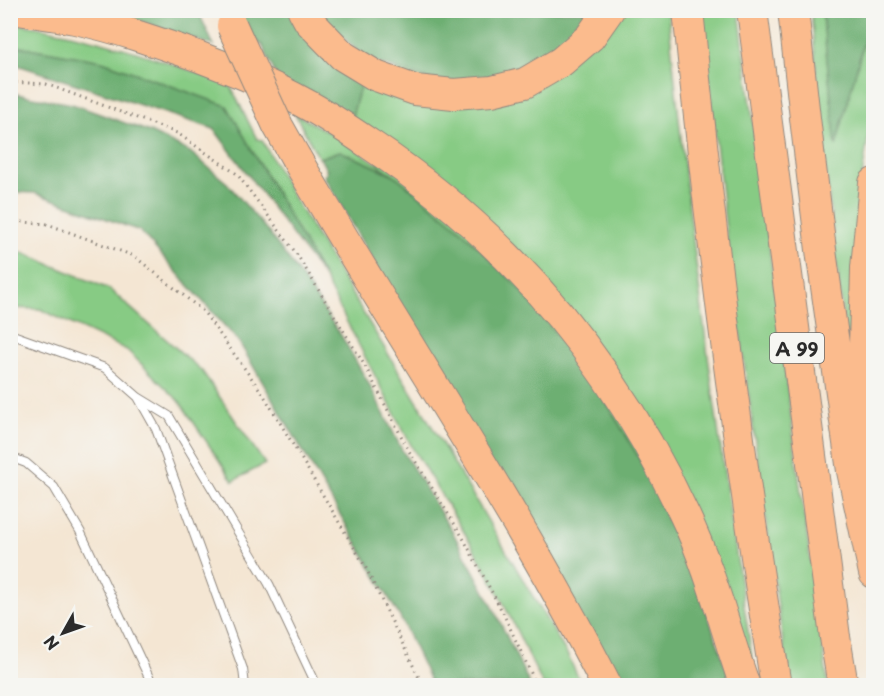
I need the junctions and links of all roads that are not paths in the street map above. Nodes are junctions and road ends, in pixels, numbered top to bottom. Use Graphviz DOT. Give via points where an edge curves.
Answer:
graph roads {
  1 [pos="18,10"];
  2 [pos="303,10"];
  3 [pos="609,10"];
  4 [pos="688,10"];
  5 [pos="752,10"];
  6 [pos="793,10"];
  7 [pos="229,18"];
  8 [pos="873,183"];
  9 [pos="10,334"];
  10 [pos="138,397"];
  11 [pos="10,457"];
  12 [pos="873,524"];
  13 [pos="873,573"];
  14 [pos="153,686"];
  15 [pos="245,686"];
  16 [pos="317,686"];
  17 [pos="607,686"];
  18 [pos="745,686"];
  19 [pos="776,686"];
  20 [pos="843,686"];
  1 -- 18 [label="highway" via="145,37 265,83 343,126 390,158 498,246 564,319 636,422 686,517 705,563"];
  2 -- 3 [label="highway" via="343,56 376,76 416,90 454,94 525,83 561,62 590,37"];
  4 -- 19 [label="highway" via="723,319"];
  5 -- 20 [label="highway, A 99"];
  6 -- 13 [label="highway" via="822,258 851,460"];
  7 -- 17 [label="highway, bridge" via="296,158 510,512"];
  8 -- 12 [label="highway" via="864,347"];
  9 -- 10 [label="lane" via="105,368"];
  10 -- 15 [label="lane" via="156,429 243,669"];
  10 -- 16 [label="lane" via="169,416 269,584"];
  11 -- 14 [label="lane" via="26,463 54,487 80,531"];
}
